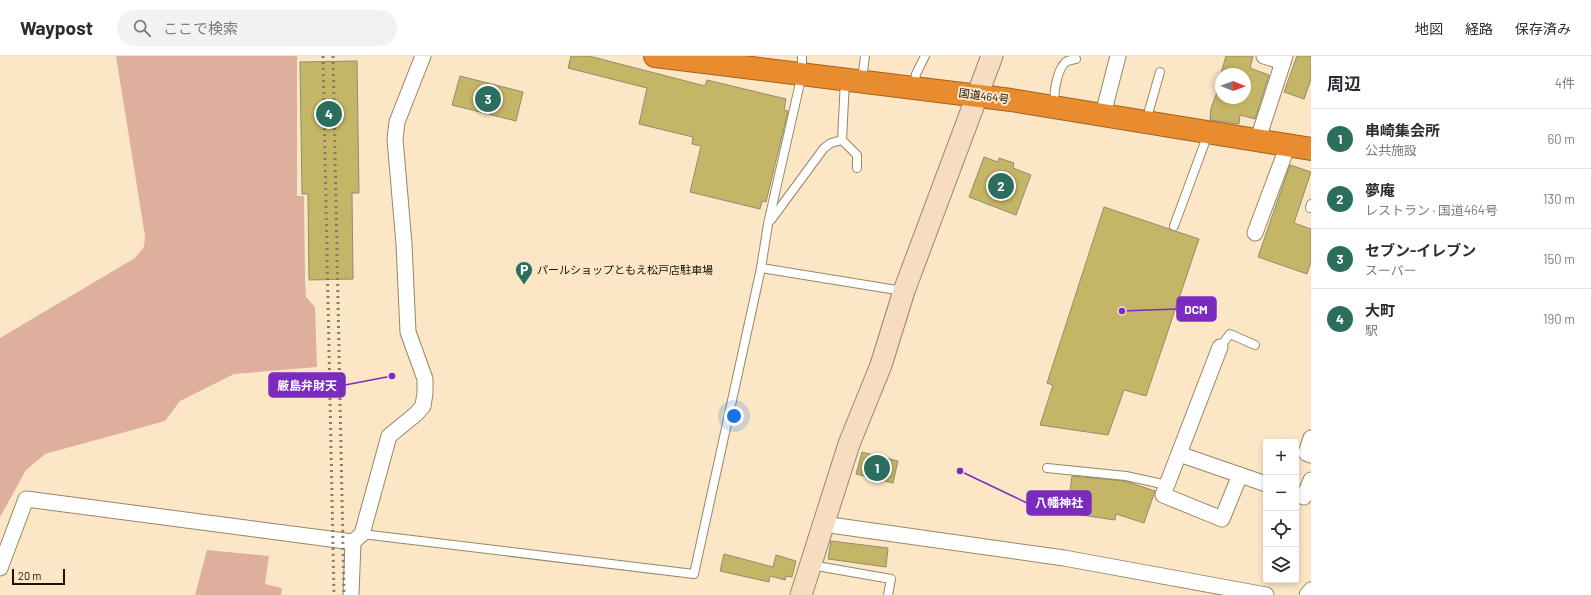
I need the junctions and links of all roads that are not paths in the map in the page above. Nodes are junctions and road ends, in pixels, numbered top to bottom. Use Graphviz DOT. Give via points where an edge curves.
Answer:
graph roads {
  1 [pos="423,56"];
  2 [pos="655,56"];
  3 [pos="865,56"];
  4 [pos="925,56"];
  5 [pos="992,56"];
  6 [pos="1118,56"];
  7 [pos="1264,56"];
  8 [pos="1076,59"];
  9 [pos="1284,59"];
  10 [pos="802,65"];
  11 [pos="1160,72"];
  12 [pos="854,80"];
  13 [pos="913,88"];
  14 [pos="978,95"];
  15 [pos="1056,106"];
  16 [pos="1103,114"];
  17 [pos="1146,121"];
  18 [pos="1209,131"];
  19 [pos="1258,139"];
  20 [pos="842,140"];
  21 [pos="1288,144"];
  22 [pos="1311,148"];
  23 [pos="857,168"];
  24 [pos="768,224"];
  25 [pos="1174,226"];
  26 [pos="1256,233"];
  27 [pos="761,268"];
  28 [pos="904,291"];
  29 [pos="1220,346"];
  30 [pos="1255,346"];
  31 [pos="1311,438"];
  32 [pos="1179,454"];
  33 [pos="1311,455"];
  34 [pos="1047,468"];
  35 [pos="1240,475"];
  36 [pos="1311,480"];
  37 [pos="1263,483"];
  38 [pos="1167,485"];
  39 [pos="1299,495"];
  40 [pos="823,524"];
  41 [pos="357,538"];
  42 [pos="810,564"];
  43 [pos="0,568"];
  44 [pos="1311,590"];
  45 [pos="351,595"];
  46 [pos="801,595"];
  47 [pos="888,595"];
  48 [pos="1266,595"];
  49 [pos="1307,595"];
  1 -- 41 [label="street" via="397,122 395,139 408,332 425,379 425,393 423,406 389,436"];
  2 -- 10 [label="highway, 国道464号"];
  3 -- 12 [label="lane"];
  4 -- 13 [label="lane" via="916,74"];
  5 -- 14 [label="street"];
  6 -- 16 [label="street"];
  7 -- 9 [label="street"];
  8 -- 15 [label="lane" via="1067,61 1060,69 1053,98"];
  9 -- 19 [label="street"];
  10 -- 12 [label="highway, 国道464号"];
  10 -- 24 [label="lane"];
  11 -- 17 [label="lane"];
  12 -- 13 [label="highway, 国道464号"];
  12 -- 20 [label="lane"];
  13 -- 14 [label="highway, 国道464号"];
  14 -- 15 [label="highway, 国道464号"];
  14 -- 28 [label="street"];
  15 -- 16 [label="highway, 国道464号"];
  16 -- 17 [label="highway, 国道464号"];
  17 -- 18 [label="highway, 国道464号"];
  18 -- 19 [label="highway, 国道464号"];
  18 -- 25 [label="lane"];
  19 -- 21 [label="highway, 国道464号"];
  20 -- 23 [label="lane" via="857,155"];
  20 -- 24 [label="lane" via="830,143 824,148"];
  21 -- 22 [label="highway, 国道464号"];
  21 -- 26 [label="street"];
  24 -- 27 [label="lane"];
  27 -- 28 [label="lane"];
  27 -- 41 [label="lane" via="694,574"];
  28 -- 40 [label="street" via="881,365 849,444"];
  29 -- 30 [label="lane" via="1230,334"];
  29 -- 32 [label="street"];
  31 -- 33 [label="street" via="1306,453"];
  32 -- 35 [label="street"];
  32 -- 38 [label="street"];
  34 -- 38 [label="lane" via="1126,476"];
  35 -- 37 [label="street"];
  35 -- 38 [label="street" via="1222,519 1163,495"];
  36 -- 39 [label="street" via="1304,497"];
  40 -- 42 [label="street"];
  40 -- 48 [label="street" via="1064,558"];
  41 -- 43 [label="street" via="26,499"];
  41 -- 45 [label="street"];
  42 -- 46 [label="street"];
  42 -- 47 [label="lane" via="891,578"];
  44 -- 49 [label="street"];
}
